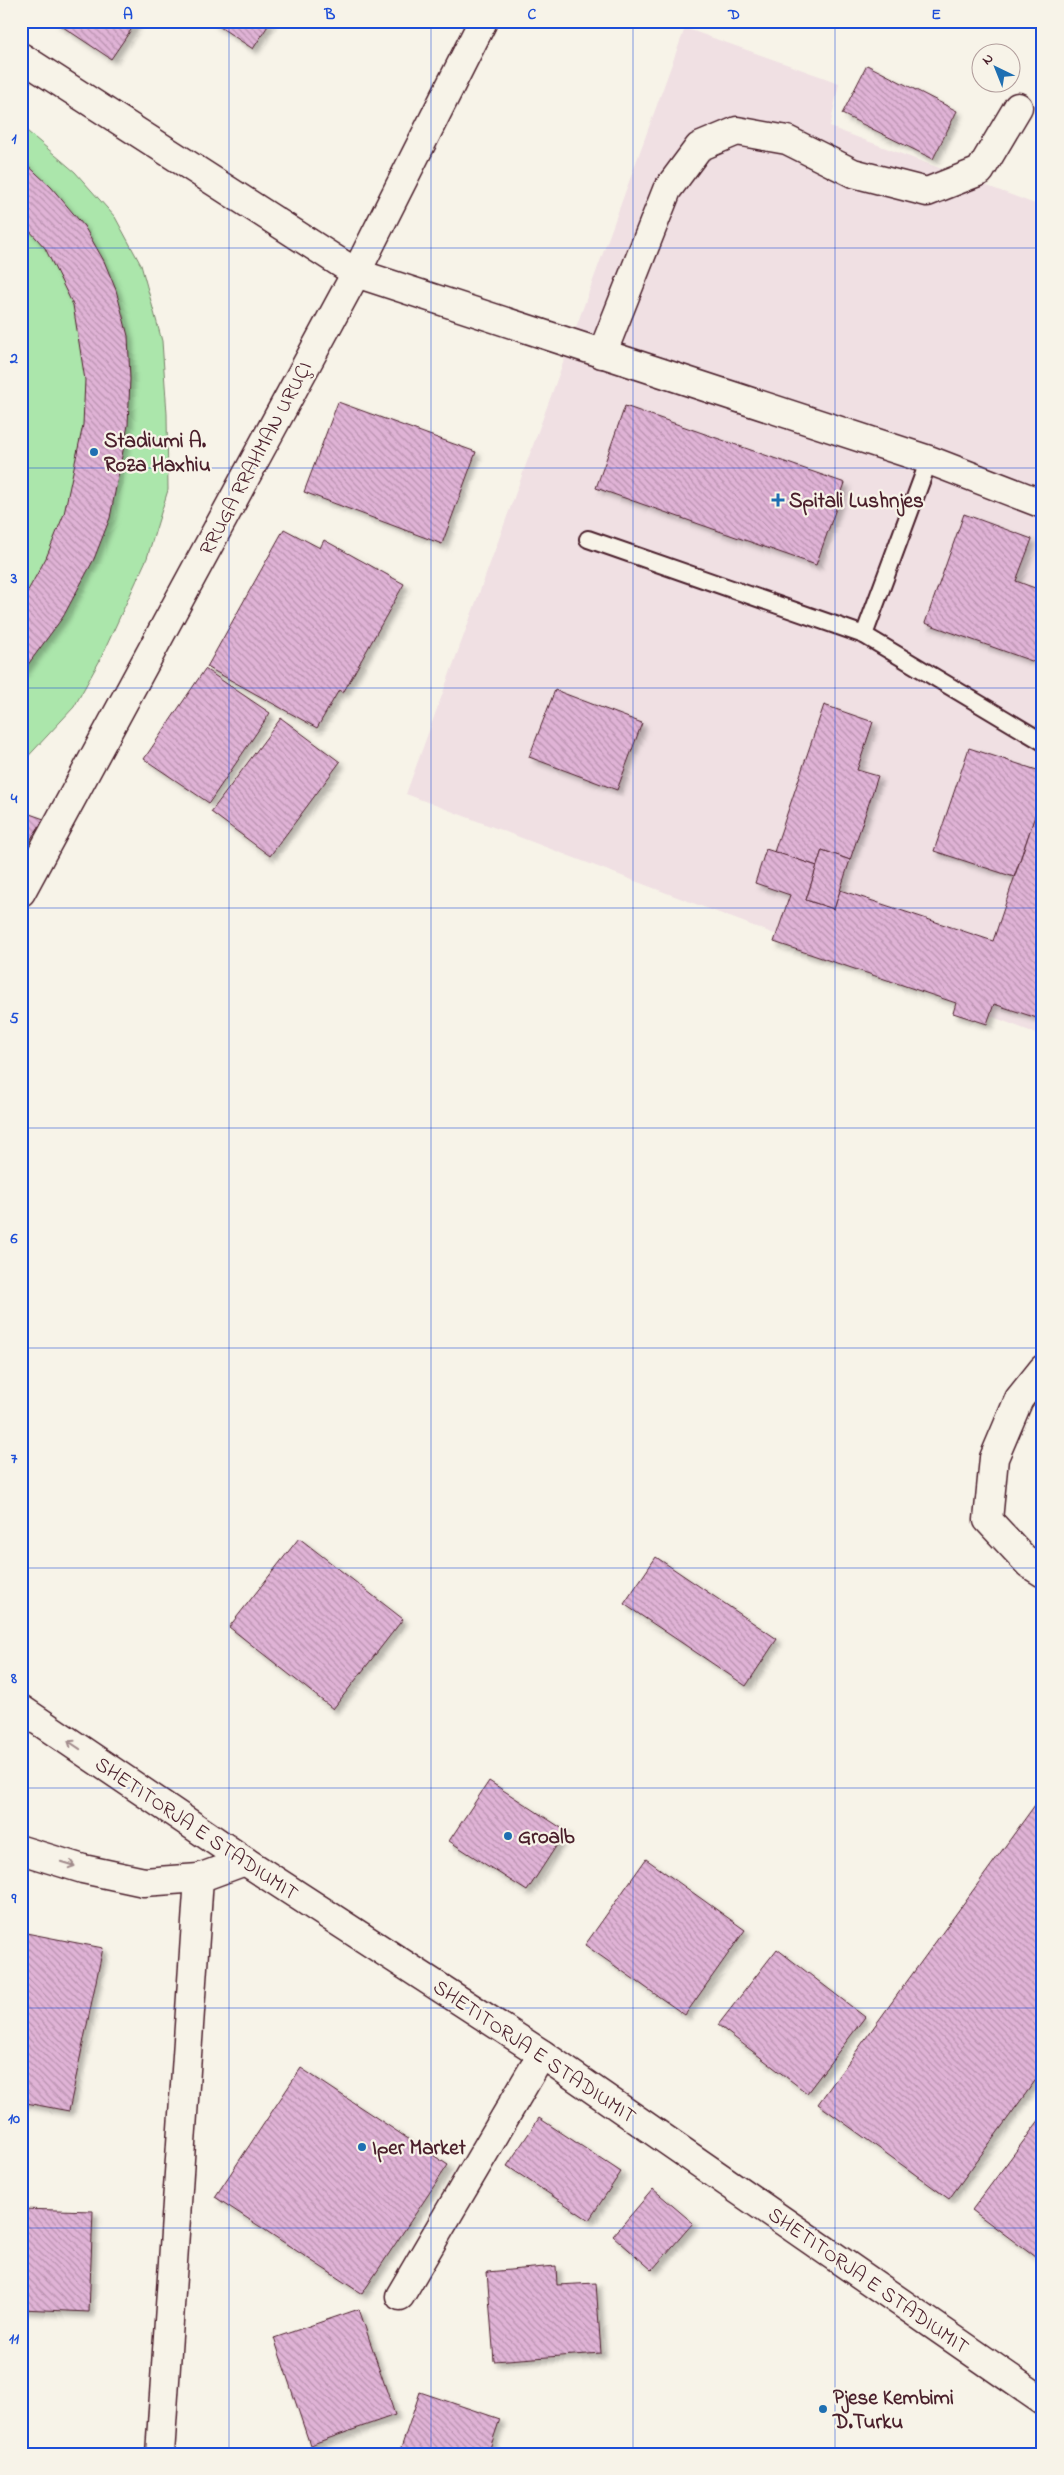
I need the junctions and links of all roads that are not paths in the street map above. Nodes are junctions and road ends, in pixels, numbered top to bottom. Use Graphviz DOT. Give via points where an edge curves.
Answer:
graph roads {
  1 [pos="483,21"];
  2 [pos="21,57"];
  3 [pos="1018,107"];
  4 [pos="356,273"];
  5 [pos="602,354"];
  6 [pos="929,460"];
  7 [pos="1043,504"];
  8 [pos="588,539"];
  9 [pos="864,635"];
  10 [pos="1043,742"];
  11 [pos="21,892"];
  12 [pos="1043,1369"];
  13 [pos="1043,1572"];
  14 [pos="21,1709"];
  15 [pos="21,1850"];
  16 [pos="245,1861"];
  17 [pos="199,1878"];
  18 [pos="542,2054"];
  19 [pos="400,2296"];
  20 [pos="1043,2401"];
  21 [pos="160,2454"];
  1 -- 4 [label="street, RRUGA RRAHMAN URUÇI"];
  2 -- 4 [label="street"];
  3 -- 5 [label="street" via="980,171 927,192 853,173 787,140 737,131 698,147 667,190"];
  4 -- 5 [label="street"];
  4 -- 11 [label="street, RRUGA RRAHMAN URUÇI"];
  5 -- 6 [label="street"];
  6 -- 7 [label="street"];
  6 -- 9 [label="lane"];
  8 -- 9 [label="lane"];
  9 -- 10 [label="lane"];
  12 -- 13 [label="street" via="1019,1399 994,1458 988,1520 1029,1564"];
  16 -- 14 [label="street, SHETITORJA E STADIUMIT, one-way"];
  15 -- 17 [label="street, one-way" via="83,1869 144,1882"];
  16 -- 17 [label="street"];
  16 -- 18 [label="street, SHETITORJA E STADIUMIT"];
  17 -- 21 [label="street"];
  18 -- 19 [label="street"];
  18 -- 20 [label="street, SHETITORJA E STADIUMIT"];
}
